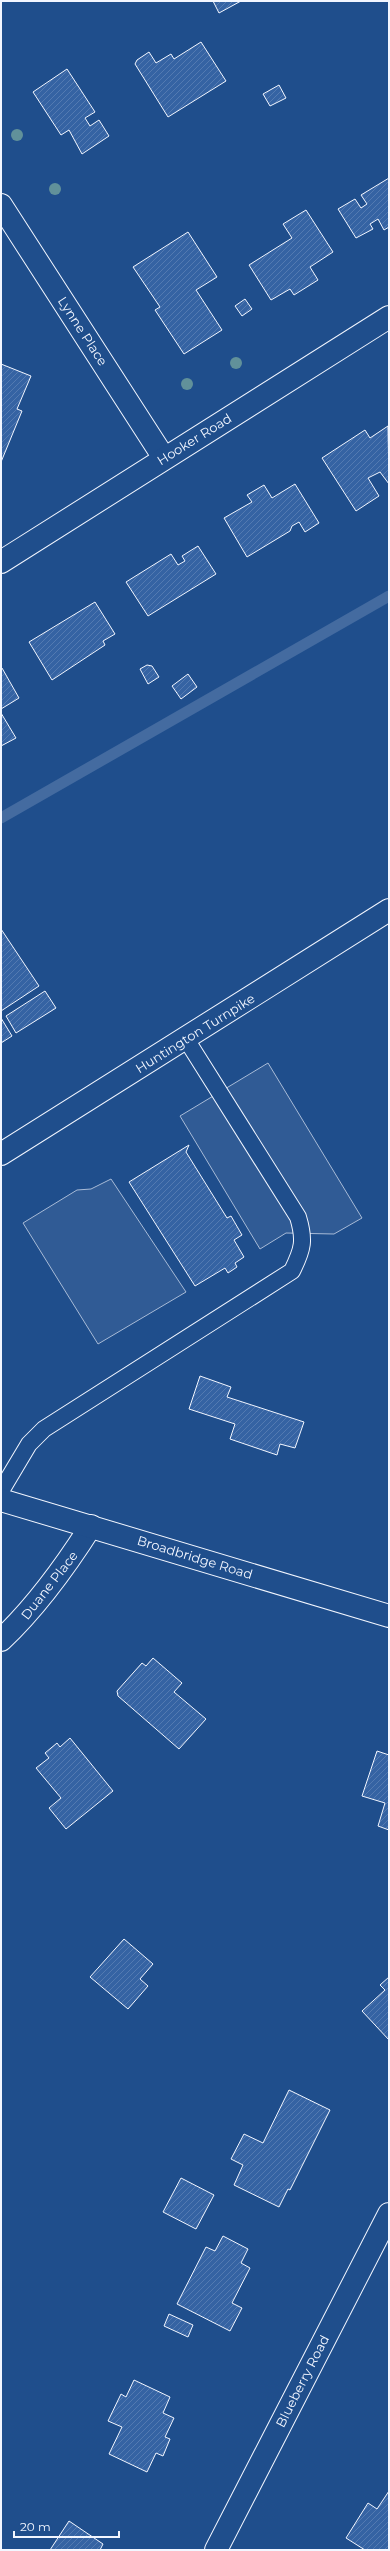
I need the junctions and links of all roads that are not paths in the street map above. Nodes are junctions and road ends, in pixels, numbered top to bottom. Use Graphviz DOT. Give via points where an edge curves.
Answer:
graph roads {
  1 [pos="1,205"];
  2 [pos="389,317"];
  3 [pos="164,458"];
  4 [pos="1,562"];
  5 [pos="389,910"];
  6 [pos="186,1039"];
  7 [pos="1,1154"];
  8 [pos="1,1491"];
  9 [pos="1,1500"];
  10 [pos="91,1526"];
  11 [pos="389,1616"];
  12 [pos="1,1640"];
  13 [pos="389,2214"];
  14 [pos="216,2550"];
  1 -- 3 [label="street, Lynne Place"];
  2 -- 3 [label="street, Hooker Road"];
  3 -- 4 [label="street, Hooker Road"];
  5 -- 6 [label="street, Huntington Turnpike"];
  6 -- 7 [label="street, Huntington Turnpike"];
  6 -- 8 [label="lane" via="298,1217 304,1236 301,1253 292,1271 44,1429 29,1444"];
  9 -- 10 [label="street, Broadbridge Road"];
  10 -- 11 [label="street, Broadbridge Road"];
  10 -- 12 [label="street, Duane Place" via="63,1571 24,1619"];
  13 -- 14 [label="street, Blueberry Road"];
}
